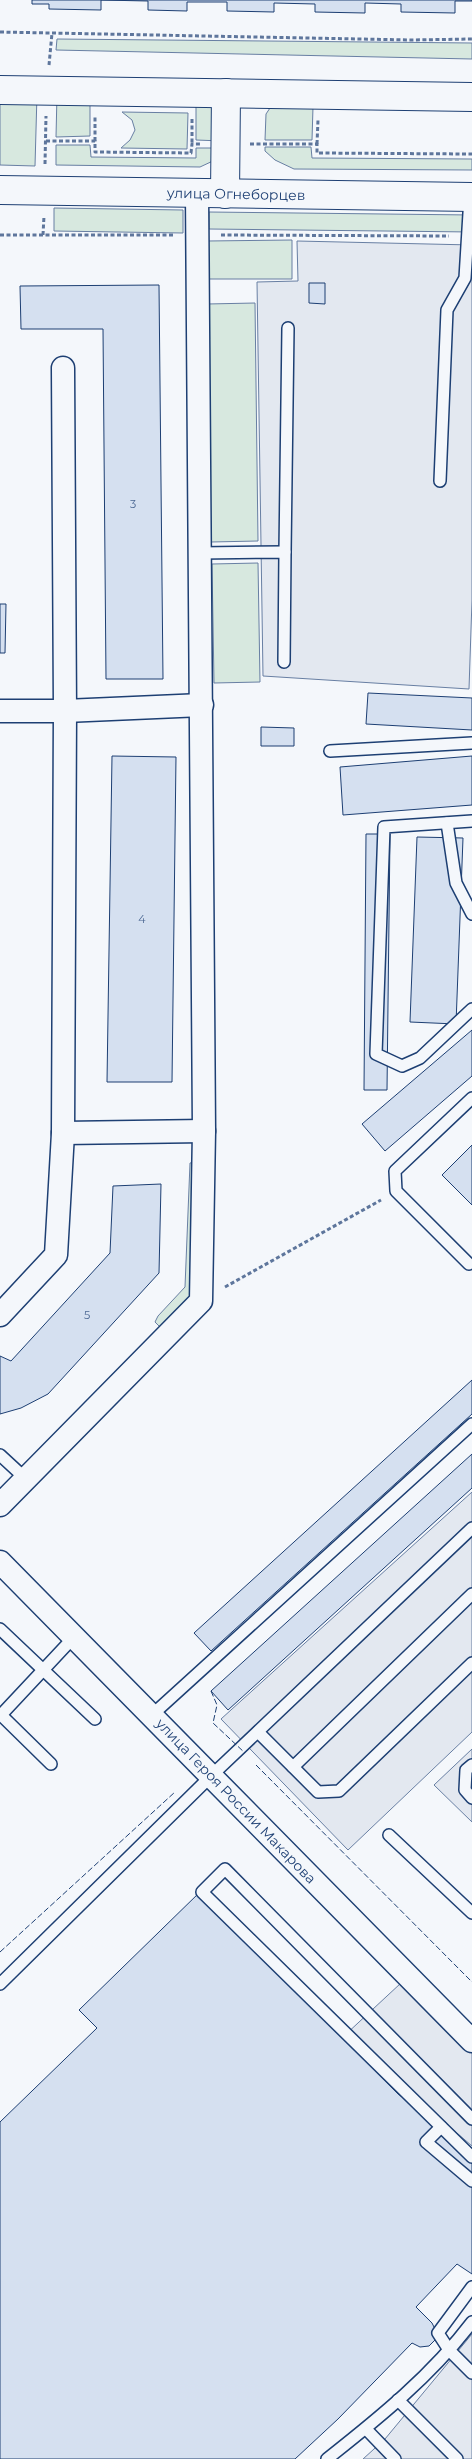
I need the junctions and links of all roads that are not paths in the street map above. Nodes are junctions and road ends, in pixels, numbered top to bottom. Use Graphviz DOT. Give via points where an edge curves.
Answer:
graph roads {
  1 [pos="0,90"];
  2 [pos="226,93"];
  3 [pos="472,97"];
  4 [pos="0,190"];
  5 [pos="197,193"];
  6 [pos="225,194"];
  7 [pos="471,197"];
  8 [pos="288,328"];
  9 [pos="63,368"];
  10 [pos="440,481"];
  11 [pos="286,552"];
  12 [pos="200,553"];
  13 [pos="284,662"];
  14 [pos="202,705"];
  15 [pos="0,711"];
  16 [pos="65,712"];
  17 [pos="472,743"];
  18 [pos="330,751"];
  19 [pos="472,821"];
  20 [pos="448,823"];
  21 [pos="472,914"];
  22 [pos="472,1010"];
  23 [pos="472,1098"];
  24 [pos="204,1131"];
  25 [pos="63,1133"];
  26 [pos="469,1264"];
  27 [pos="0,1315"];
  28 [pos="472,1424"];
  29 [pos="0,1455"];
  30 [pos="26,1479"];
  31 [pos="0,1505"];
  32 [pos="472,1528"];
  33 [pos="0,1562"];
  34 [pos="472,1594"];
  35 [pos="0,1630"];
  36 [pos="74,1637"];
  37 [pos="472,1662"];
  38 [pos="43,1669"];
  39 [pos="1,1715"];
  40 [pos="152,1716"];
  41 [pos="95,1719"];
  42 [pos="258,1732"];
  43 [pos="50,1764"];
  44 [pos="472,1765"];
  45 [pos="293,1767"];
  46 [pos="211,1776"];
  47 [pos="472,1798"];
  48 [pos="389,1835"];
  49 [pos="472,1913"];
  50 [pos="0,1984"];
  51 [pos="472,2041"];
  52 [pos="472,2119"];
  53 [pos="441,2126"];
  54 [pos="472,2157"];
  55 [pos="472,2181"];
  56 [pos="472,2287"];
  57 [pos="472,2322"];
  58 [pos="449,2350"];
  59 [pos="472,2373"];
  60 [pos="398,2400"];
  61 [pos="366,2429"];
  62 [pos="327,2459"];
  63 [pos="395,2459"];
  64 [pos="457,2459"];
  1 -- 2 [label="main road"];
  2 -- 3 [label="main road"];
  2 -- 6 [label="main road"];
  4 -- 5 [label="main road, улица Огнеборцев"];
  5 -- 6 [label="main road, улица Огнеборцев"];
  5 -- 12 [label="street"];
  6 -- 7 [label="main road, улица Огнеборцев"];
  7 -- 10 [label="lane" via="465,278 447,310"];
  8 -- 11 [label="lane"];
  9 -- 16 [label="street"];
  11 -- 12 [label="lane"];
  11 -- 13 [label="lane"];
  12 -- 14 [label="street"];
  14 -- 16 [label="street"];
  14 -- 24 [label="street"];
  15 -- 16 [label="street"];
  16 -- 25 [label="street"];
  17 -- 18 [label="lane"];
  19 -- 20 [label="lane"];
  20 -- 21 [label="lane" via="456,883"];
  20 -- 22 [label="lane" via="384,827 376,1054 402,1066 420,1058"];
  23 -- 26 [label="lane" via="395,1171 396,1191"];
  24 -- 25 [label="street"];
  24 -- 30 [label="street" via="201,1301"];
  25 -- 27 [label="street" via="56,1255"];
  28 -- 40 [label="lane"];
  29 -- 30 [label="lane"];
  30 -- 31 [label="street"];
  32 -- 42 [label="lane"];
  33 -- 36 [label="street, улица Героя России Макарова"];
  34 -- 45 [label="lane"];
  35 -- 38 [label="lane"];
  36 -- 38 [label="lane"];
  36 -- 40 [label="street, улица Героя России Макарова"];
  37 -- 45 [label="lane" via="339,1791 318,1792"];
  38 -- 39 [label="lane"];
  38 -- 41 [label="lane"];
  39 -- 43 [label="lane"];
  40 -- 46 [label="street, улица Героя России Макарова"];
  42 -- 45 [label="lane"];
  42 -- 46 [label="lane"];
  44 -- 47 [label="lane" via="466,1770 465,1790"];
  46 -- 50 [label="lane"];
  46 -- 51 [label="street, улица Героя России Макарова"];
  48 -- 49 [label="lane"];
  52 -- 53 [label="lane" via="225,1869 202,1892"];
  53 -- 54 [label="lane"];
  53 -- 55 [label="lane" via="426,2142"];
  56 -- 58 [label="lane" via="438,2333"];
  57 -- 58 [label="lane"];
  58 -- 59 [label="lane"];
  58 -- 60 [label="lane"];
  60 -- 61 [label="lane"];
  60 -- 64 [label="lane"];
  61 -- 62 [label="lane"];
  61 -- 63 [label="lane"];
}
